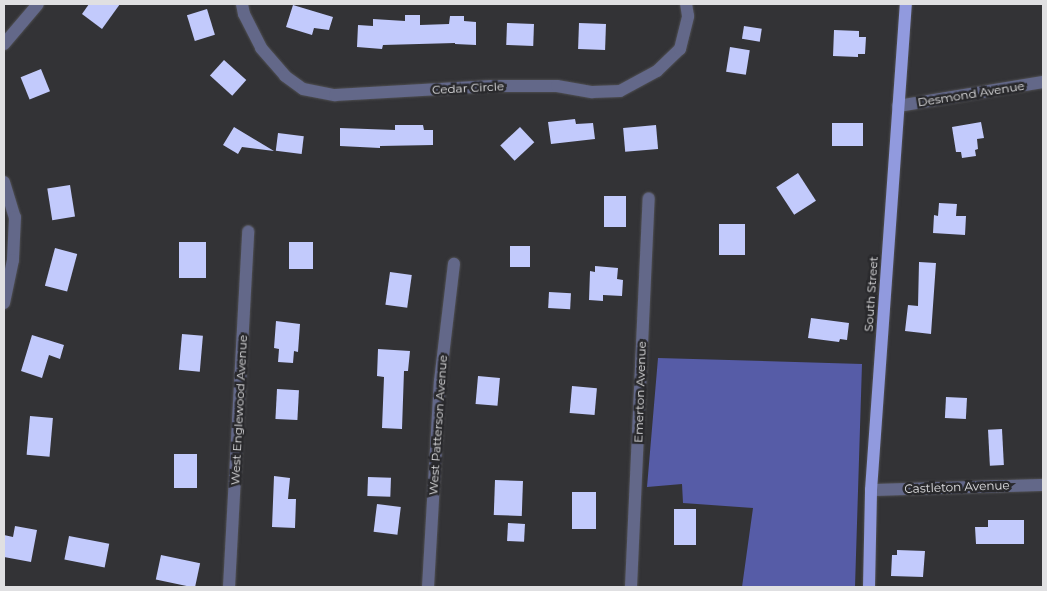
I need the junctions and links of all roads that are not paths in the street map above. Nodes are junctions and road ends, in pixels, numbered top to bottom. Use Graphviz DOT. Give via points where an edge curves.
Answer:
graph roads {
  1 [pos="38,4"];
  2 [pos="242,4"];
  3 [pos="686,4"];
  4 [pos="906,4"];
  5 [pos="4,44"];
  6 [pos="1043,82"];
  7 [pos="898,106"];
  8 [pos="4,182"];
  9 [pos="649,198"];
  10 [pos="248,232"];
  11 [pos="454,264"];
  12 [pos="4,303"];
  13 [pos="1043,485"];
  14 [pos="871,490"];
  15 [pos="229,587"];
  16 [pos="428,587"];
  17 [pos="631,587"];
  18 [pos="869,587"];
  1 -- 5 [label="street"];
  2 -- 3 [label="street, Cedar Circle" via="261,48 285,76 303,89 336,96 492,86 557,86 592,92 620,91 657,71 680,49 688,16"];
  4 -- 7 [label="main road, South Street"];
  6 -- 7 [label="street, Desmond Avenue"];
  7 -- 14 [label="main road, South Street"];
  8 -- 12 [label="street" via="15,217 13,260"];
  9 -- 17 [label="street, Emerton Avenue"];
  10 -- 15 [label="street, West Englewood Avenue"];
  11 -- 16 [label="street, West Patterson Avenue" via="440,381"];
  13 -- 14 [label="street, Castleton Avenue"];
  14 -- 18 [label="main road, South Street"];
}
